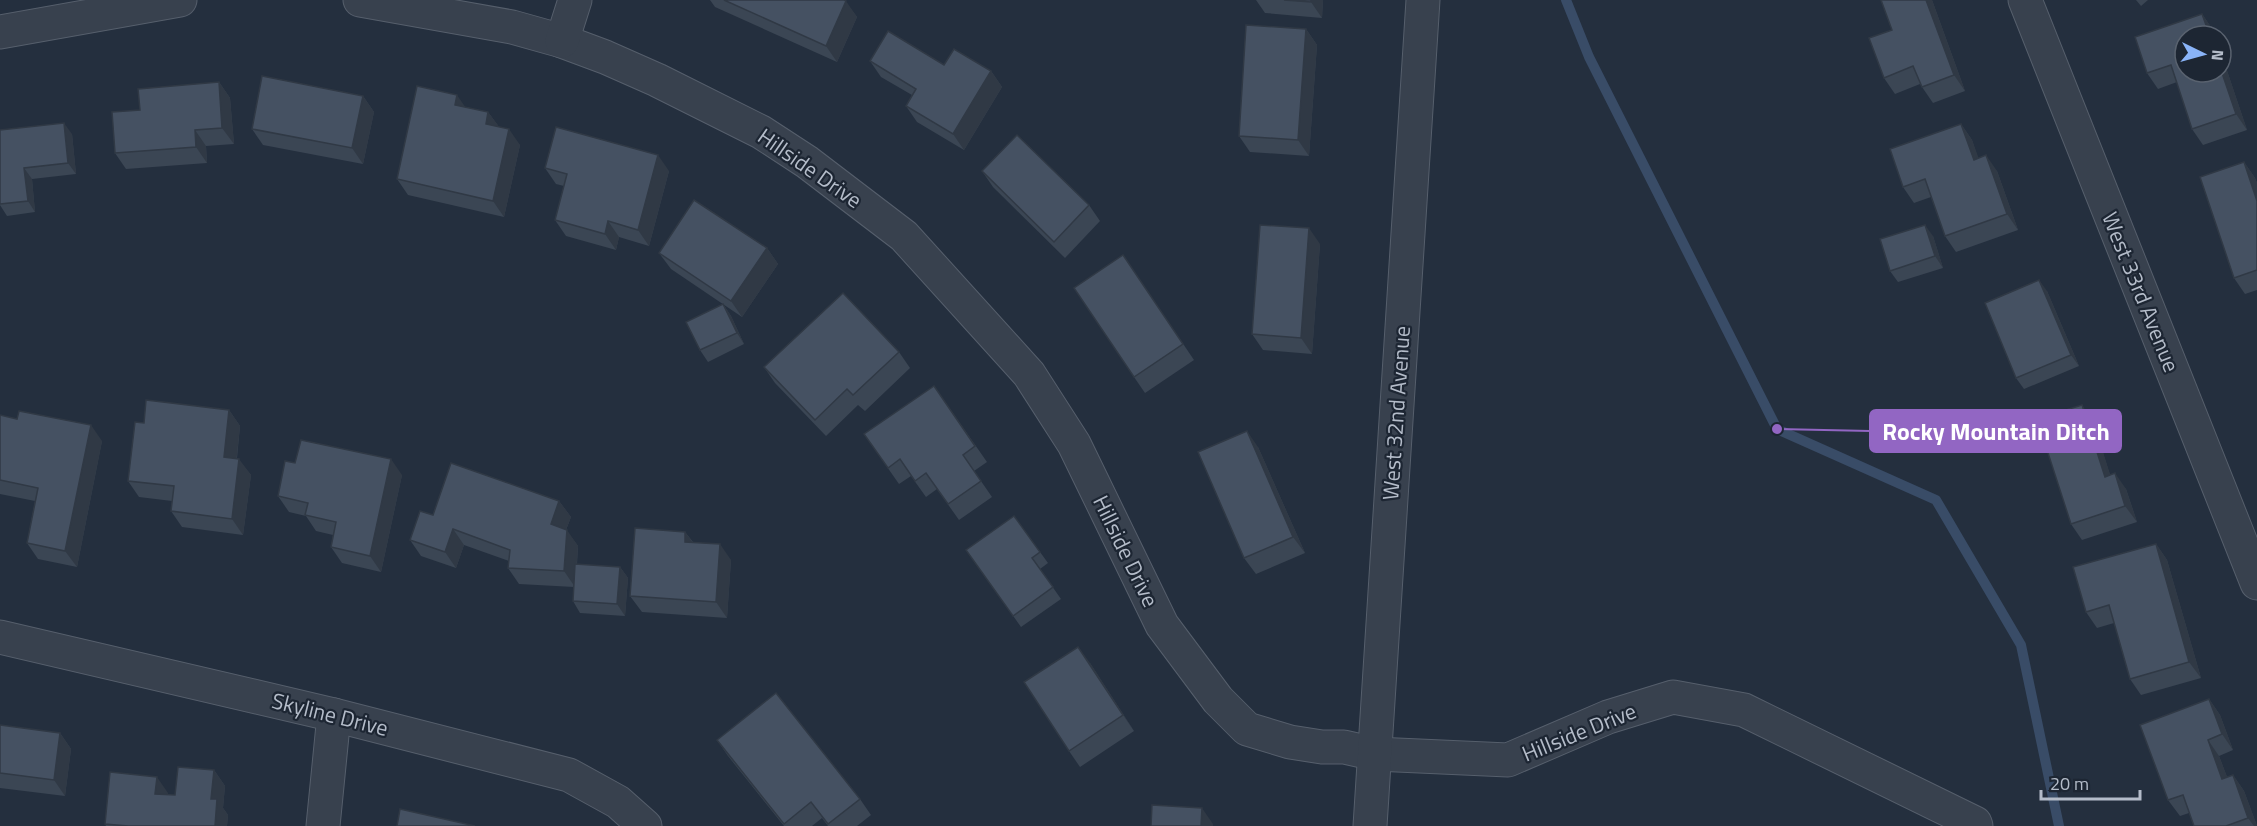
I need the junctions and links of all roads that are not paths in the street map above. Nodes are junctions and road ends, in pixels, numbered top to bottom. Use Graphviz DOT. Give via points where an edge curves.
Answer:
graph roads {
  1 [pos="180,0"];
  2 [pos="360,0"];
  3 [pos="575,0"];
  4 [pos="1424,0"];
  5 [pos="2025,0"];
  6 [pos="0,32"];
  7 [pos="562,40"];
  8 [pos="2257,584"];
  9 [pos="0,637"];
  10 [pos="334,714"];
  11 [pos="1375,754"];
  12 [pos="323,826"];
  13 [pos="645,826"];
  14 [pos="1370,826"];
  15 [pos="1976,826"];
  1 -- 6 [label="street"];
  2 -- 7 [label="street, Hillside Drive" via="512,27"];
  3 -- 7 [label="street"];
  4 -- 11 [label="street, West 32nd Avenue"];
  5 -- 8 [label="street, West 33rd Avenue"];
  7 -- 11 [label="street, Hillside Drive" via="657,80 761,132 904,236 1029,374 1074,444 1162,625 1218,700 1247,729 1290,742"];
  9 -- 10 [label="street, Skyline Drive"];
  10 -- 12 [label="street"];
  10 -- 13 [label="street, Skyline Drive" via="569,775 618,802"];
  11 -- 14 [label="street, West 32nd Avenue"];
  11 -- 15 [label="street, Hillside Drive" via="1508,760 1608,717 1673,697 1744,710"];
}
